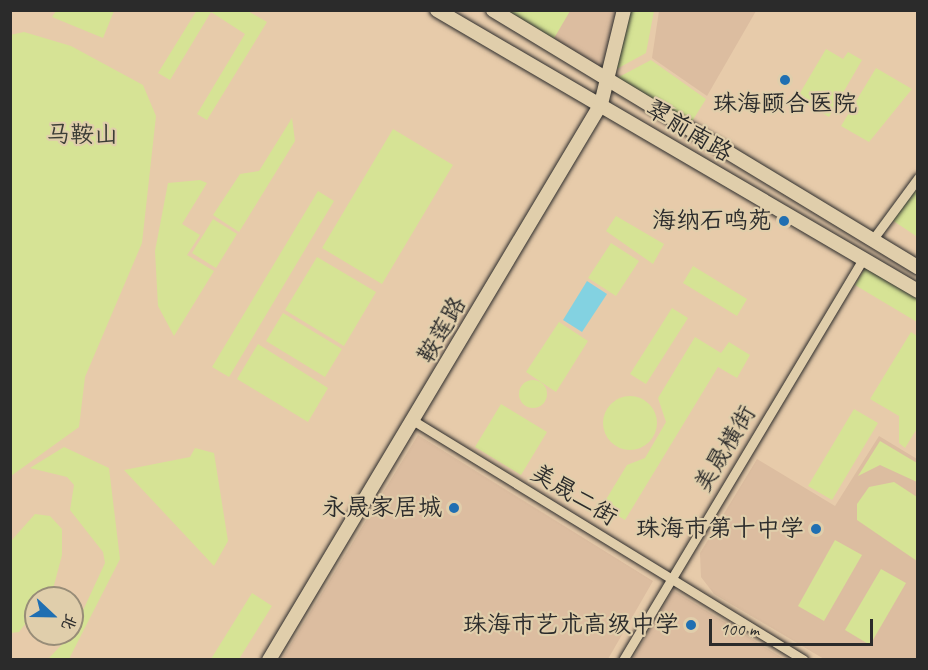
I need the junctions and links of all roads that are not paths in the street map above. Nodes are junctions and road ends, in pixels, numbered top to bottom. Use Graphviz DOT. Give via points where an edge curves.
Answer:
graph roads {
  1 [pos="437,10"];
  2 [pos="493,10"];
  3 [pos="624,10"];
  4 [pos="608,79"];
  5 [pos="601,104"];
  6 [pos="918,178"];
  7 [pos="873,239"];
  8 [pos="862,260"];
  9 [pos="918,267"];
  10 [pos="918,291"];
  11 [pos="414,421"];
  12 [pos="672,577"];
  13 [pos="269,660"];
  14 [pos="623,660"];
  15 [pos="804,660"];
  1 -- 5 [label="main road, 翠前南路"];
  2 -- 4 [label="main road, 翠前南路"];
  3 -- 4 [label="main road, 鞍莲路"];
  4 -- 5 [label="main road, 鞍莲路"];
  4 -- 7 [label="main road, 翠前南路"];
  5 -- 8 [label="main road, 翠前南路"];
  5 -- 11 [label="main road, 鞍莲路"];
  6 -- 7 [label="street"];
  7 -- 9 [label="main road, 翠前南路"];
  8 -- 10 [label="main road, 翠前南路"];
  8 -- 12 [label="street, 美晟橫街"];
  11 -- 12 [label="street, 美晟二街"];
  11 -- 13 [label="main road, 鞍莲路"];
  12 -- 14 [label="street, 美晟橫街"];
  12 -- 15 [label="street, 美晟二街"];
}
